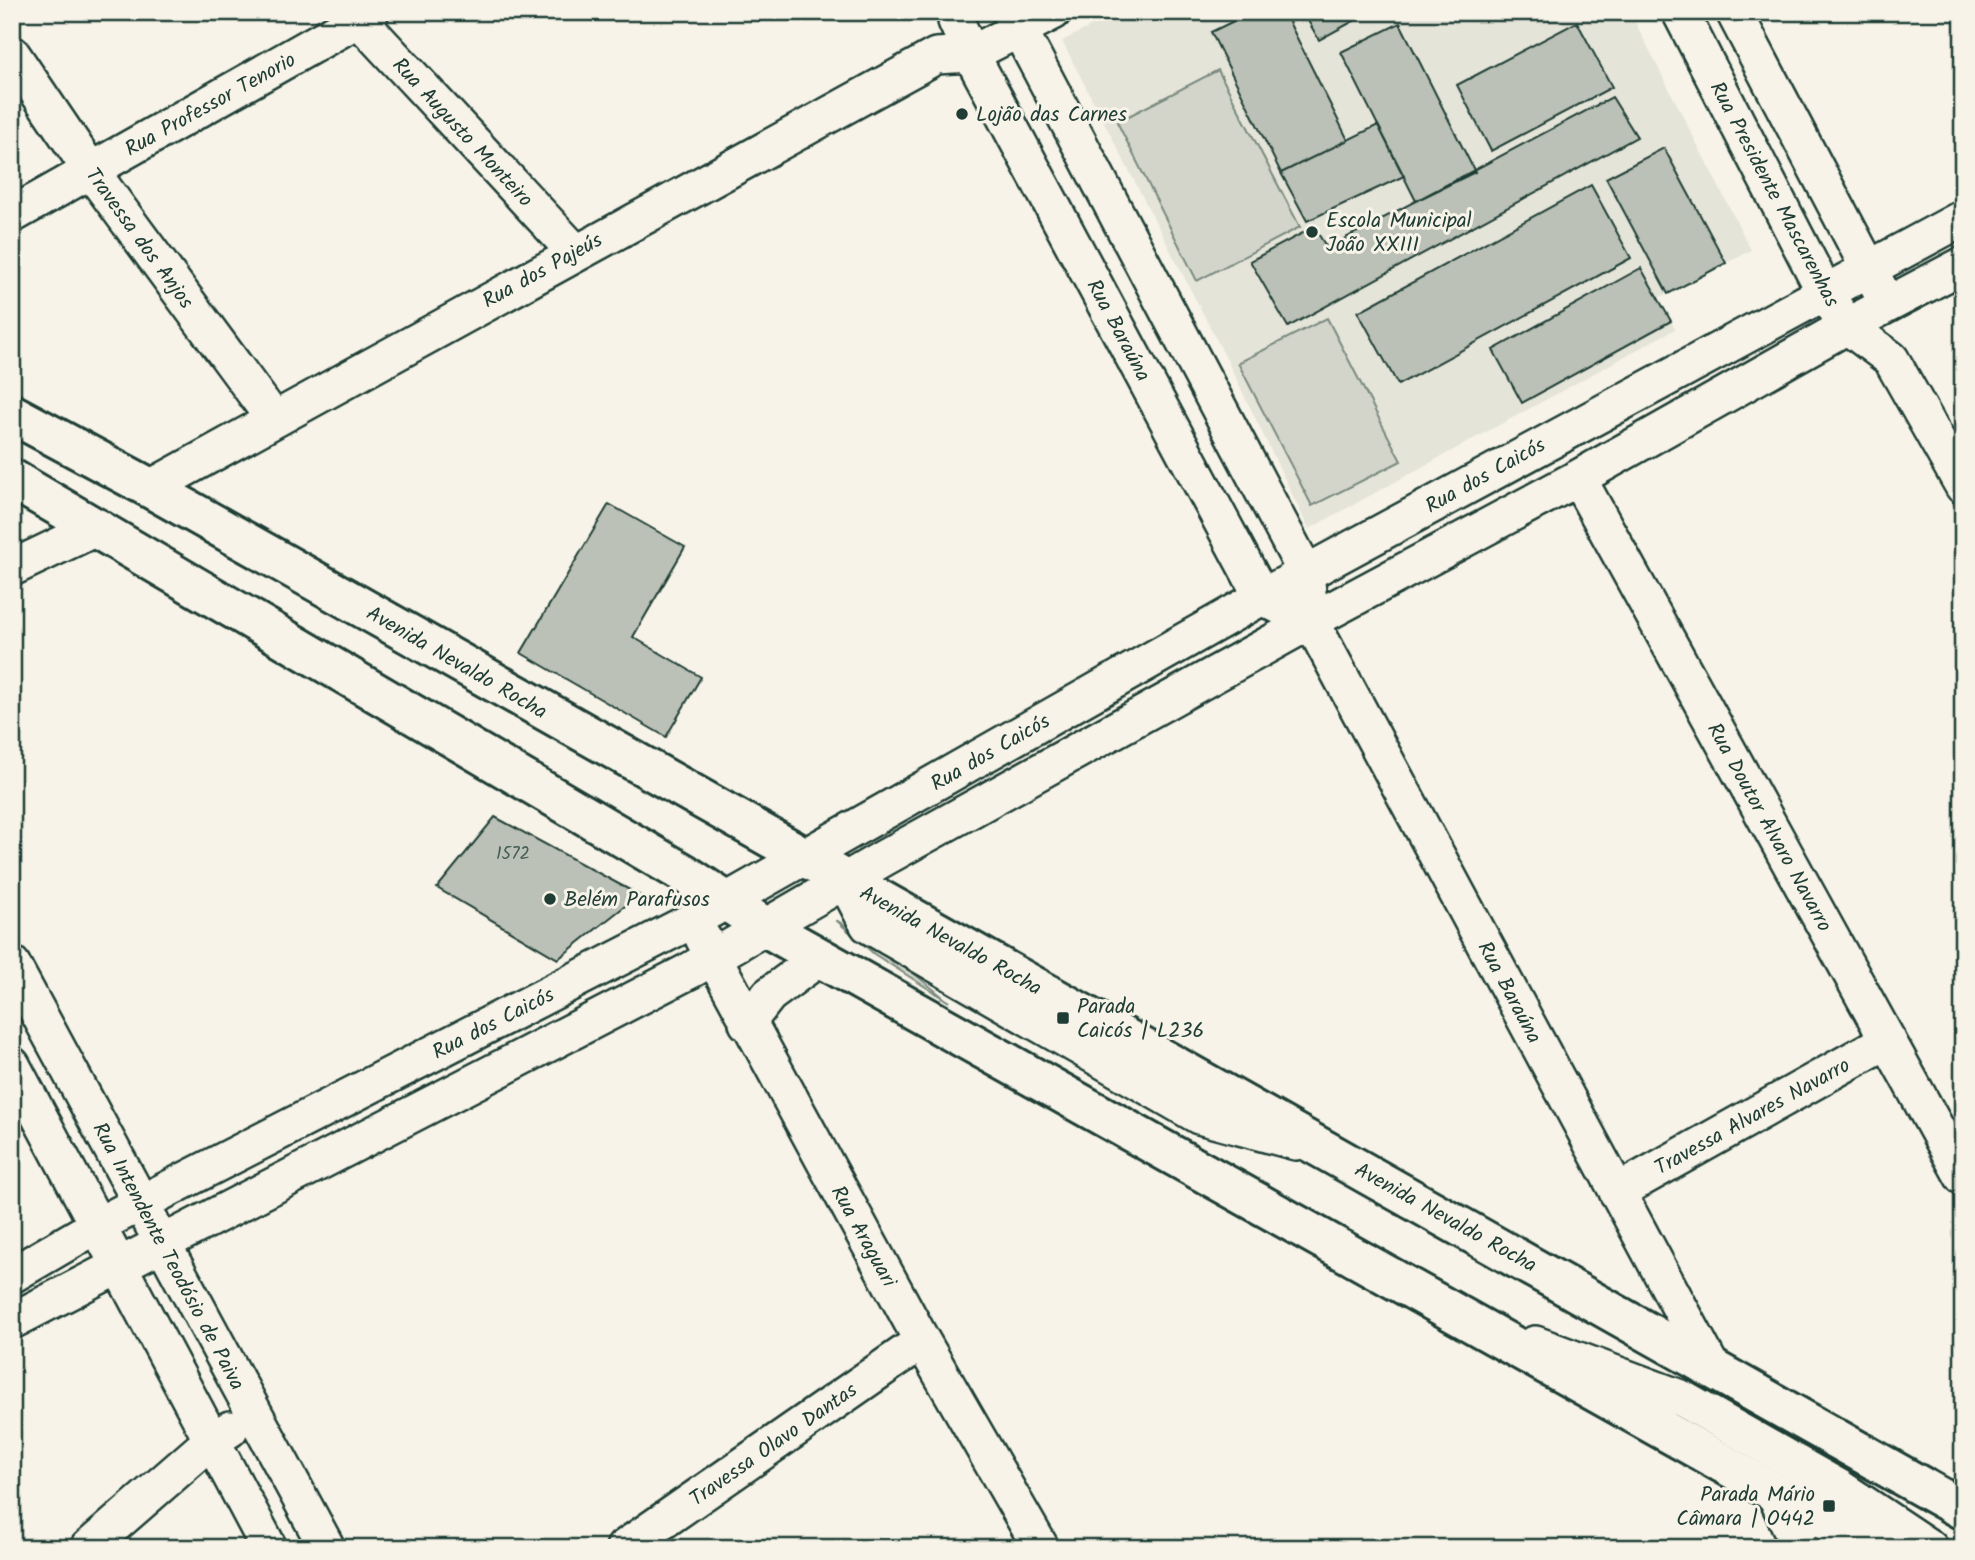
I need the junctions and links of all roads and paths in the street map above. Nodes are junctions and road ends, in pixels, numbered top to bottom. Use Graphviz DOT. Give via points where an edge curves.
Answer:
graph roads {
  1 [pos="1053,12"];
  2 [pos="1680,12"];
  3 [pos="1734,12"];
  4 [pos="361,15"];
  5 [pos="962,15"];
  6 [pos="1014,21"];
  7 [pos="12,54"];
  8 [pos="971,54"];
  9 [pos="936,56"];
  10 [pos="91,171"];
  11 [pos="12,215"];
  12 [pos="1963,218"];
  13 [pos="575,252"];
  14 [pos="1963,265"];
  15 [pos="1867,268"];
  16 [pos="1824,290"];
  17 [pos="1889,304"];
  18 [pos="1847,326"];
  19 [pos="1891,359"];
  20 [pos="12,414"];
  21 [pos="273,418"];
  22 [pos="1578,478"];
  23 [pos="12,480"];
  24 [pos="1963,486"];
  25 [pos="150,488"];
  26 [pos="98,527"];
  27 [pos="12,568"];
  28 [pos="1306,573"];
  29 [pos="1262,597"];
  30 [pos="1311,621"];
  31 [pos="802,857"];
  32 [pos="845,881"];
  33 [pos="726,901"];
  34 [pos="693,920"];
  35 [pos="767,928"];
  36 [pos="713,957"];
  37 [pos="819,958"];
  38 [pos="12,964"];
  39 [pos="747,1023"];
  40 [pos="1888,1040"];
  41 [pos="12,1065"];
  42 [pos="1963,1177"];
  43 [pos="1617,1192"];
  44 [pos="142,1202"];
  45 [pos="96,1226"];
  46 [pos="163,1244"];
  47 [pos="120,1268"];
  48 [pos="12,1275"];
  49 [pos="1462,1318"];
  50 [pos="12,1321"];
  51 [pos="922,1341"];
  52 [pos="1710,1364"];
  53 [pos="254,1413"];
  54 [pos="211,1441"];
  55 [pos="1774,1492"];
  56 [pos="1963,1510"];
  57 [pos="88,1548"];
  58 [pos="269,1548"];
  59 [pos="327,1548"];
  60 [pos="624,1548"];
  61 [pos="1041,1548"];
  62 [pos="1800,1548"];
  63 [pos="1874,1548"];
  64 [pos="1930,1548"];
  1 -- 6 [label="street, Rua dos Pajeús"];
  2 -- 16 [label="street, Rua Presidente Mascarenhas"];
  3 -- 15 [label="street, Rua Presidente Mascarenhas"];
  4 -- 10 [label="street, Rua Professor Tenorio"];
  4 -- 13 [label="street, Rua Augusto Monteiro"];
  5 -- 8 [label="street, Rua Baraúna"];
  5 -- 9 [label="street"];
  6 -- 8 [label="street, Rua dos Pajeús"];
  6 -- 28 [label="street, Rua Baraúna"];
  7 -- 10 [label="street, Travessa dos Anjos"];
  8 -- 9 [label="street, Rua dos Pajeús"];
  8 -- 29 [label="street, Rua Baraúna"];
  9 -- 13 [label="street, Rua dos Pajeús"];
  10 -- 11 [label="street, Rua Professor Tenorio"];
  10 -- 21 [label="street, Travessa dos Anjos"];
  12 -- 15 [label="street, Rua dos Caicós"];
  13 -- 21 [label="street, Rua dos Pajeús"];
  14 -- 17 [label="street, Rua dos Caicós"];
  15 -- 16 [label="street, Rua dos Caicós"];
  15 -- 17 [label="street, Rua Presidente Mascarenhas"];
  16 -- 18 [label="street, Rua Presidente Mascarenhas"];
  16 -- 28 [label="street, Rua dos Caicós"];
  17 -- 18 [label="street, Rua dos Caicós"];
  17 -- 19 [label="street, Rua Presidente Mascarenhas"];
  18 -- 19 [label="street, Rua Presidente Mascarenhas"];
  18 -- 22 [label="street, Rua dos Caicós"];
  19 -- 24 [label="street, Rua Presidente Mascarenhas"];
  20 -- 25 [label="highway, Avenida Nevaldo Rocha"];
  21 -- 25 [label="street, Rua dos Pajeús"];
  22 -- 30 [label="street, Rua dos Caicós"];
  22 -- 40 [label="street, Rua Doutor Alvaro Navarro"];
  23 -- 26 [label="highway"];
  25 -- 31 [label="highway, Avenida Nevaldo Rocha"];
  26 -- 27 [label="street"];
  26 -- 33 [label="highway"];
  28 -- 29 [label="street, Rua dos Caicós"];
  28 -- 30 [label="street, Rua Baraúna"];
  29 -- 30 [label="street"];
  29 -- 31 [label="street, Rua dos Caicós"];
  30 -- 32 [label="street, Rua dos Caicós"];
  30 -- 43 [label="street, Rua Baraúna"];
  31 -- 32 [label="highway, Avenida Nevaldo Rocha"];
  31 -- 33 [label="street, Rua dos Caicós"];
  32 -- 35 [label="street, Rua dos Caicós"];
  32 -- 52 [label="highway, Avenida Nevaldo Rocha"];
  33 -- 34 [label="street, Rua dos Caicós"];
  33 -- 35 [label="highway"];
  34 -- 36 [label="street, Rua Araguari"];
  34 -- 44 [label="street, Rua dos Caicós"];
  35 -- 36 [label="street, Rua dos Caicós"];
  35 -- 37 [label="highway"];
  36 -- 39 [label="street, Rua Araguari"];
  36 -- 46 [label="street, Rua dos Caicós"];
  37 -- 39 [label="street" via="769,995"];
  37 -- 49 [label="highway"];
  38 -- 44 [label="street, Rua Intendente Teodósio de Paiva"];
  39 -- 51 [label="street, Rua Araguari"];
  40 -- 42 [label="street, Rua Doutor Alvaro Navarro"];
  40 -- 43 [label="street, Travessa Alvares Navarro"];
  41 -- 45 [label="street"];
  43 -- 52 [label="street, Rua Baraúna"];
  44 -- 45 [label="street, Rua dos Caicós"];
  44 -- 46 [label="street, Rua Intendente Teodósio de Paiva"];
  45 -- 47 [label="street"];
  45 -- 48 [label="street, Rua dos Caicós"];
  46 -- 47 [label="street, Rua dos Caicós"];
  46 -- 53 [label="street, Rua Intendente Teodósio de Paiva"];
  47 -- 50 [label="street, Rua dos Caicós"];
  47 -- 54 [label="street"];
  49 -- 55 [label="highway"];
  49 -- 64 [label="street" via="1683,1399 1840,1488"];
  51 -- 60 [label="street, Travessa Olavo Dantas"];
  51 -- 61 [label="street, Rua Araguari"];
  52 -- 56 [label="highway, Avenida Nevaldo Rocha"];
  53 -- 54 [label="street"];
  53 -- 59 [label="street, Rua Intendente Teodósio de Paiva"];
  54 -- 57 [label="street"];
  54 -- 58 [label="street"];
  55 -- 62 [label="street"];
  55 -- 63 [label="highway"];
}
